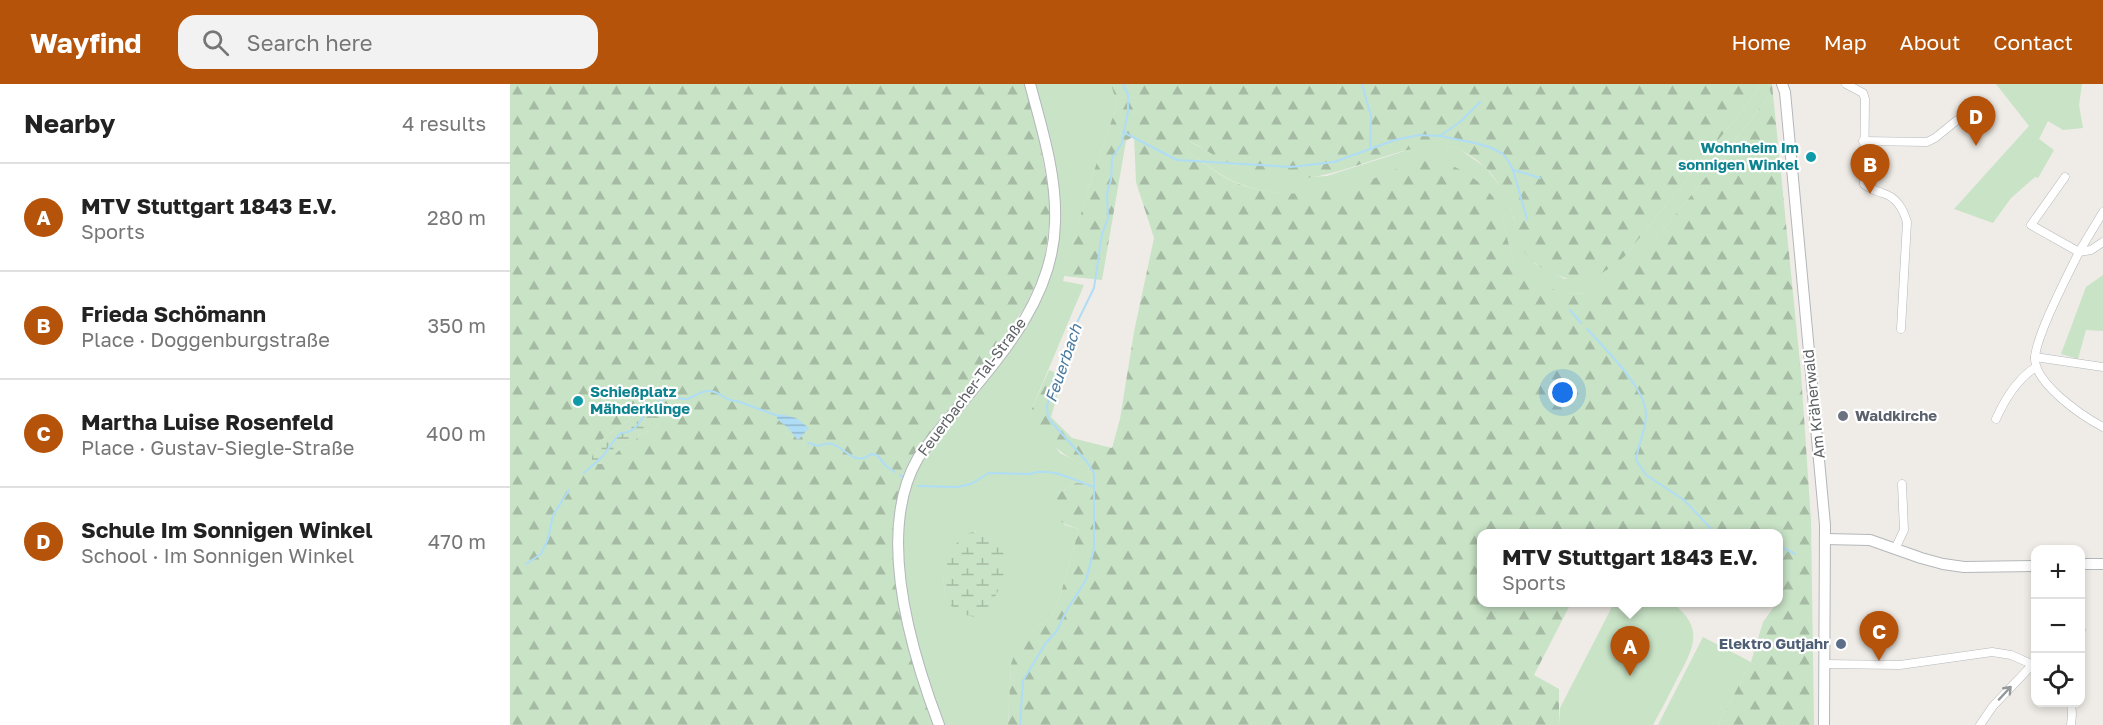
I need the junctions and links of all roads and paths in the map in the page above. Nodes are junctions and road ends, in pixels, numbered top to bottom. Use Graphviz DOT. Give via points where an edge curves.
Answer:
graph roads {
  1 [pos="1030,84"];
  2 [pos="1846,84"];
  3 [pos="1784,86"];
  4 [pos="1956,122"];
  5 [pos="1863,141"];
  6 [pos="2065,177"];
  7 [pos="2103,212"];
  8 [pos="2103,242"];
  9 [pos="2079,252"];
  10 [pos="1901,329"];
  11 [pos="2035,357"];
  12 [pos="2103,367"];
  13 [pos="2036,368"];
  14 [pos="1996,419"];
  15 [pos="2103,427"];
  16 [pos="1902,484"];
  17 [pos="1825,539"];
  18 [pos="1895,549"];
  19 [pos="2085,564"];
  20 [pos="2103,564"];
  21 [pos="2031,566"];
  22 [pos="1824,664"];
  23 [pos="2031,664"];
  24 [pos="2031,668"];
  25 [pos="2071,707"];
  26 [pos="939,725"];
  27 [pos="1824,725"];
  28 [pos="1980,725"];
  29 [pos="2071,725"];
  1 -- 26 [label="main road, Feuerbacher-Tal-Straße" via="1054,201 1055,230 1046,275 1009,342 918,458 908,476 902,502 898,574 918,667"];
  2 -- 5 [label="street" via="1860,90 1865,99"];
  3 -- 17 [label="main road, Am Kräherwald"];
  4 -- 5 [label="street" via="1927,142"];
  5 -- 10 [label="street" via="1864,184 1894,199 1904,210 1907,222"];
  6 -- 9 [label="street" via="2031,225"];
  7 -- 9 [label="street"];
  8 -- 9 [label="street"];
  9 -- 11 [label="street"];
  11 -- 12 [label="street"];
  11 -- 13 [label="street"];
  13 -- 14 [label="street" via="2006,398"];
  13 -- 15 [label="street" via="2068,403"];
  16 -- 18 [label="street" via="1904,530"];
  17 -- 18 [label="main road" via="1870,540"];
  17 -- 22 [label="main road, Am Kräherwald"];
  18 -- 21 [label="main road" via="1964,567"];
  19 -- 20 [label="main road"];
  22 -- 23 [label="street" via="1900,665 1992,652"];
  22 -- 27 [label="main road, Am Kräherwald"];
  28 -- 24 [label="street, one-way"];
  25 -- 29 [label="street"];
}
